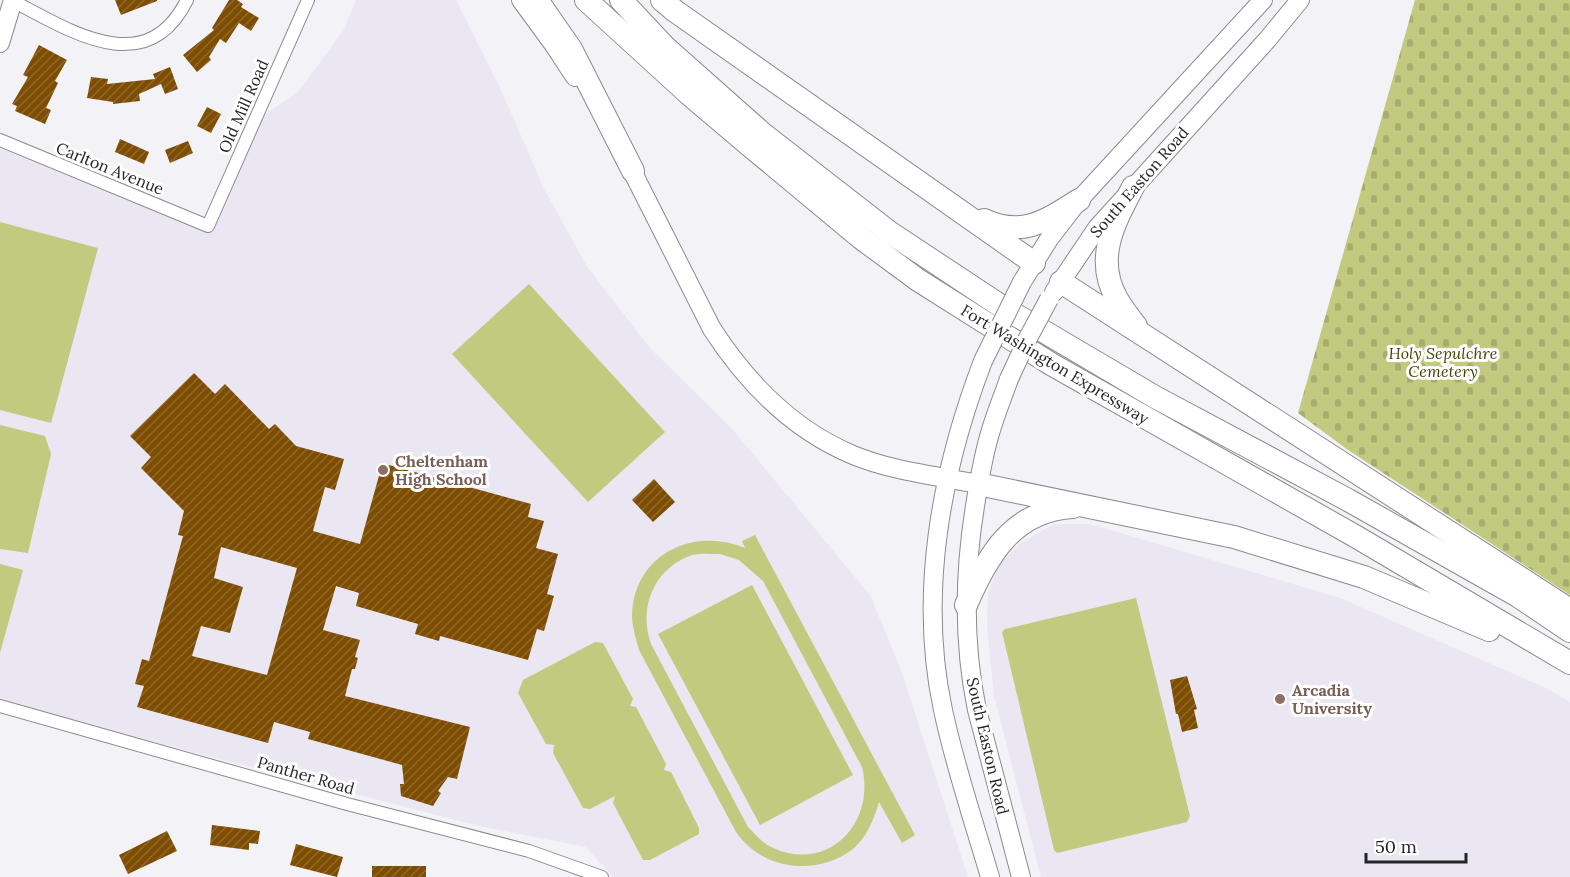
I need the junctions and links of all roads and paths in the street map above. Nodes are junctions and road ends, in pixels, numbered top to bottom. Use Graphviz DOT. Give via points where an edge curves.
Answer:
graph roads {
  1 [pos="12,0"];
  2 [pos="188,0"];
  3 [pos="308,0"];
  4 [pos="521,0"];
  5 [pos="537,0"];
  6 [pos="586,0"];
  7 [pos="621,0"];
  8 [pos="662,0"];
  9 [pos="1263,0"];
  10 [pos="1300,0"];
  11 [pos="0,43"];
  12 [pos="0,140"];
  13 [pos="633,171"];
  14 [pos="1133,187"];
  15 [pos="1079,200"];
  16 [pos="947,202"];
  17 [pos="208,226"];
  18 [pos="1034,263"];
  19 [pos="1055,290"];
  20 [pos="1141,335"];
  21 [pos="947,477"];
  22 [pos="978,484"];
  23 [pos="1087,507"];
  24 [pos="966,605"];
  25 [pos="1570,610"];
  26 [pos="1570,630"];
  27 [pos="1570,665"];
  28 [pos="0,706"];
  29 [pos="602,877"];
  30 [pos="990,877"];
  31 [pos="1021,877"];
  1 -- 2 [label="street" via="79,35 112,44 136,44 170,27"];
  1 -- 11 [label="main road"];
  3 -- 17 [label="street, Old Mill Road"];
  4 -- 13 [label="main road"];
  5 -- 13 [label="highway" via="571,49"];
  6 -- 27 [label="highway, Fort Washington Expressway" via="748,144 918,280 1051,364 1355,536"];
  7 -- 26 [label="highway, Fort Washington Expressway" via="665,47 754,126 889,232 1004,308 1155,397 1348,500 1518,596"];
  8 -- 16 [label="highway"];
  9 -- 15 [label="main road, South Easton Road"];
  10 -- 14 [label="main road, South Easton Road"];
  12 -- 17 [label="street, Carlton Avenue"];
  13 -- 21 [label="main road" via="712,329 728,354 772,404 854,456"];
  14 -- 19 [label="main road, South Easton Road" via="1097,228"];
  14 -- 20 [label="highway" via="1108,240 1108,269 1116,297"];
  15 -- 16 [label="highway" via="1045,221 1023,228 988,222"];
  15 -- 18 [label="main road, South Easton Road"];
  16 -- 18 [label="highway"];
  18 -- 19 [label="main road"];
  18 -- 21 [label="main road, South Easton Road, bridge" via="983,362 967,403"];
  19 -- 20 [label="highway"];
  19 -- 22 [label="main road, South Easton Road, bridge" via="1009,379 990,432"];
  20 -- 25 [label="highway"];
  21 -- 22 [label="main road"];
  21 -- 30 [label="main road, South Easton Road" via="933,583 936,665 954,758"];
  22 -- 23 [label="highway"];
  22 -- 24 [label="main road, South Easton Road"];
  23 -- 24 [label="highway" via="1047,511 1013,531 989,559"];
  23 -- 27 [label="highway" via="1234,537 1364,578"];
  24 -- 31 [label="main road, South Easton Road" via="971,683 980,728"];
  28 -- 29 [label="street, Panther Road" via="529,851"];
}
